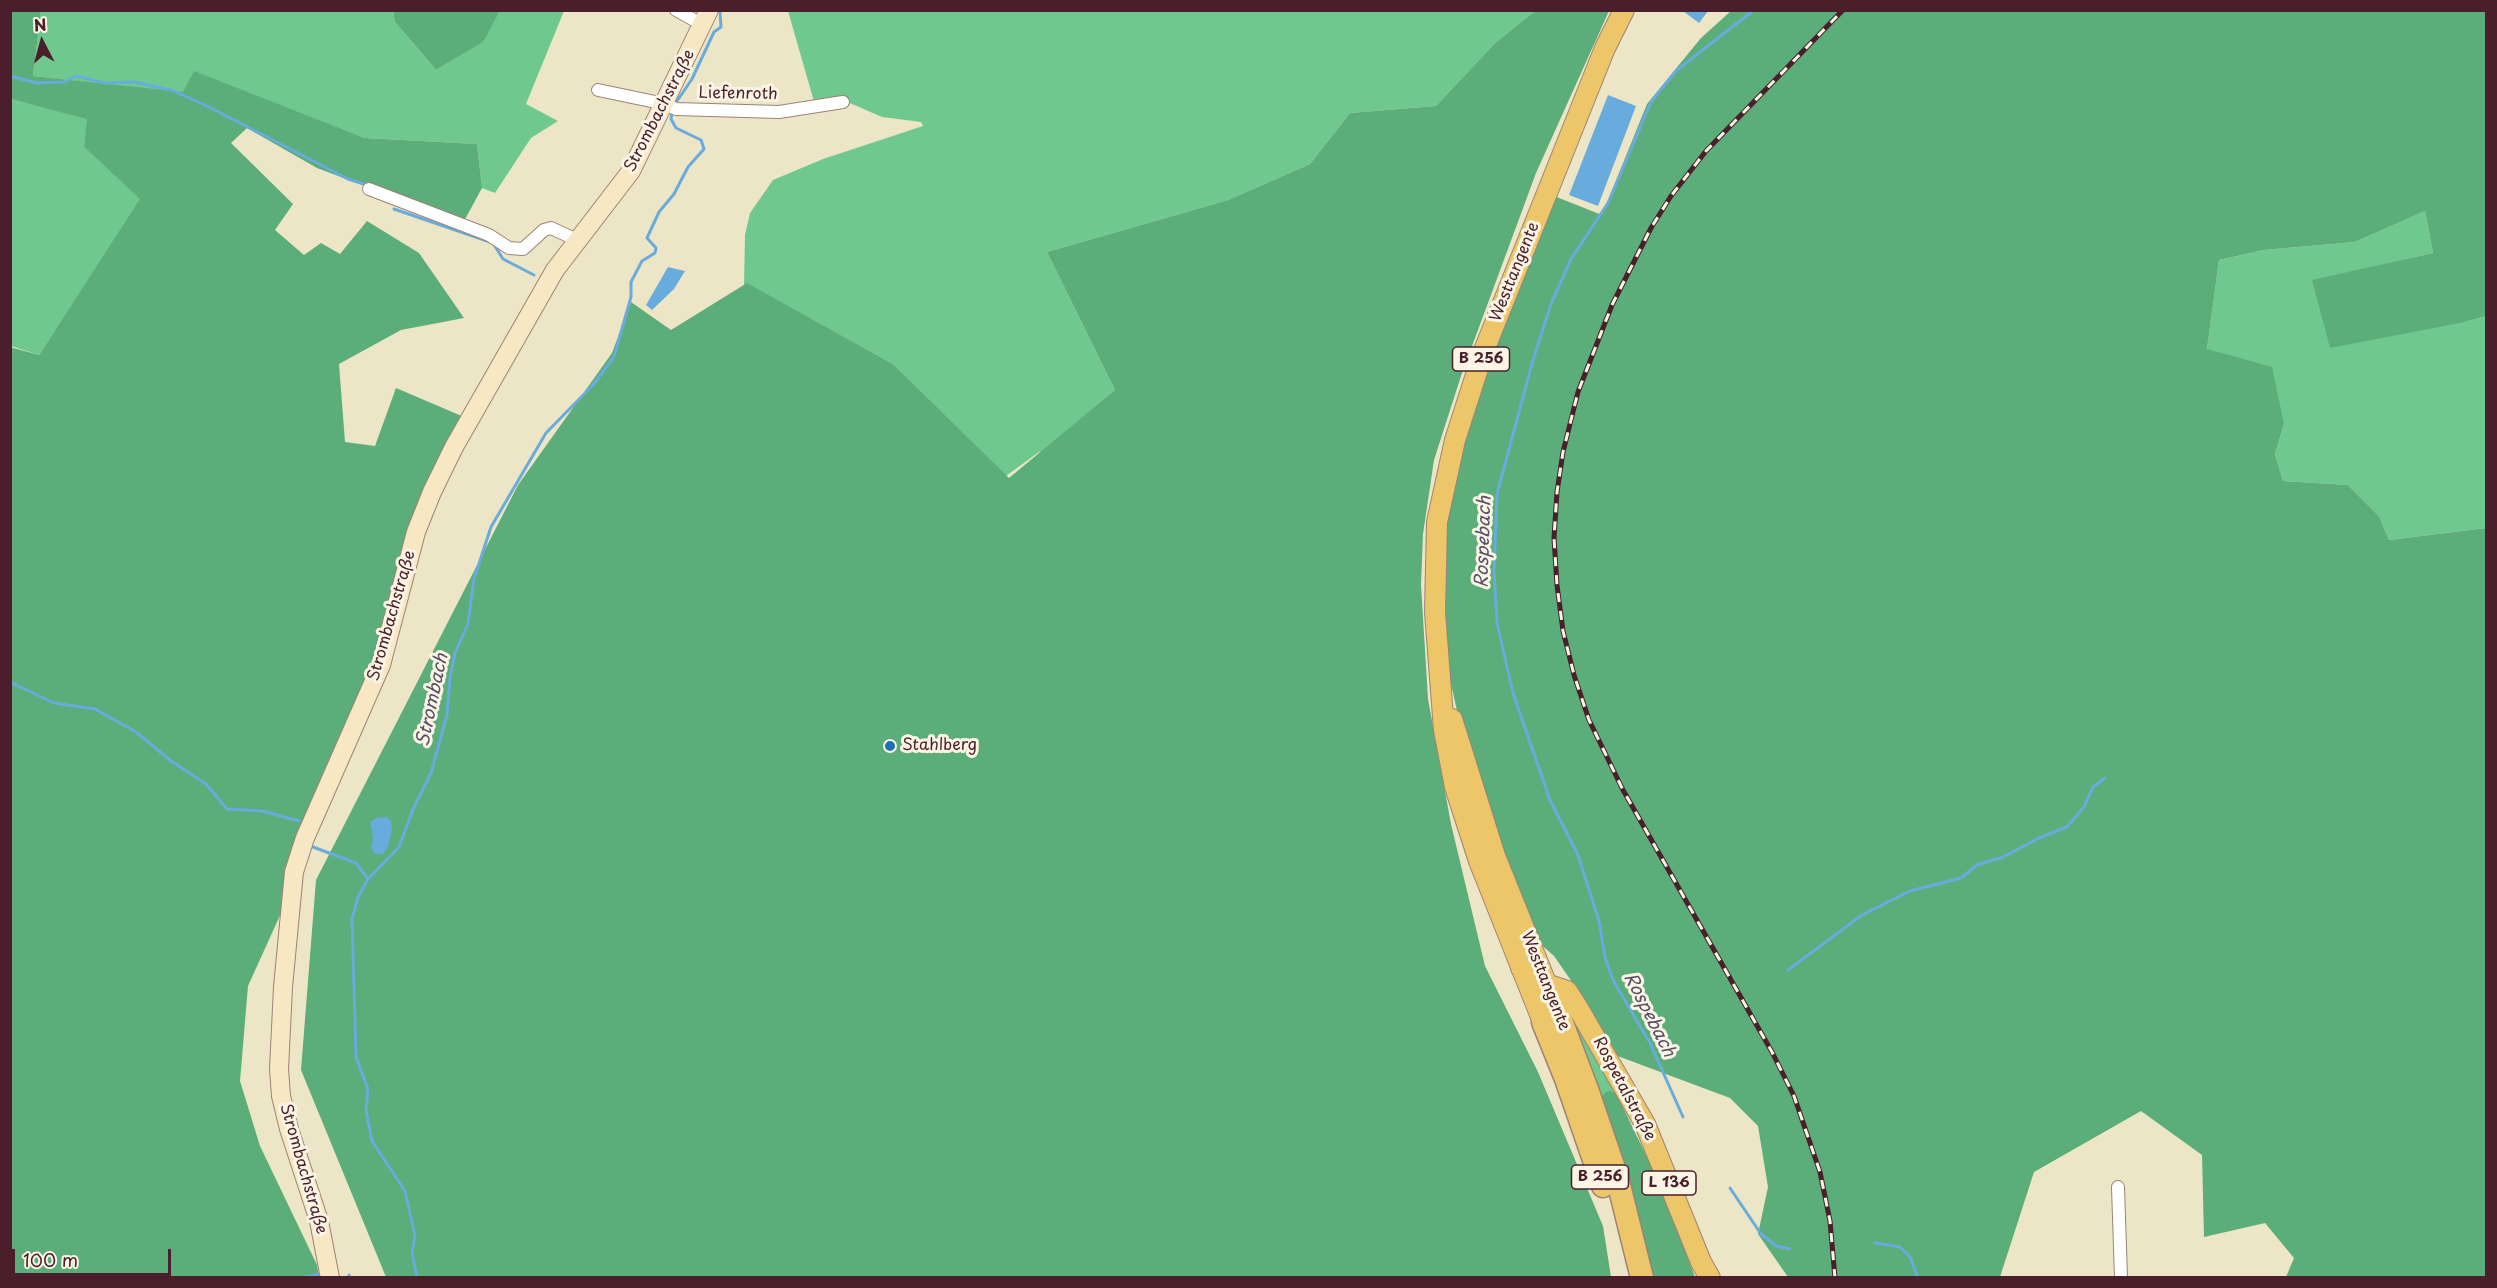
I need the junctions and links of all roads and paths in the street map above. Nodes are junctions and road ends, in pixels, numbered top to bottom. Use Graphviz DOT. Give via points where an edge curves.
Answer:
graph roads {
  1 [pos="676,10"];
  2 [pos="1624,10"];
  3 [pos="706,18"];
  4 [pos="598,90"];
  5 [pos="843,102"];
  6 [pos="665,104"];
  7 [pos="369,189"];
  8 [pos="577,240"];
  9 [pos="1441,687"];
  10 [pos="1519,966"];
  11 [pos="1546,984"];
  12 [pos="1560,1015"];
  13 [pos="2118,1187"];
  14 [pos="330,1278"];
  15 [pos="1626,1278"];
  16 [pos="1642,1278"];
  17 [pos="1710,1278"];
  18 [pos="2121,1278"];
  1 -- 3 [label="street"];
  2 -- 9 [label="main road, Westtangente / B 256" via="1605,48 1496,321 1455,440 1437,522 1435,612"];
  3 -- 6 [label="main road, Strombachstraße"];
  4 -- 6 [label="street, Liefenroth"];
  5 -- 6 [label="street, Liefenroth" via="779,111 676,109"];
  6 -- 8 [label="main road, Strombachstraße" via="631,171"];
  7 -- 8 [label="street" via="489,235 509,248 523,249 551,228"];
  8 -- 14 [label="main road, Strombachstraße" via="528,314 432,492 416,532 381,665 305,838 294,872 283,987 281,1096 319,1221"];
  9 -- 10 [label="main road, Westtangente / B 256" via="1455,787"];
  9 -- 11 [label="main road, Westtangente / B 256" via="1495,856"];
  10 -- 11 [label="main road" via="1528,976"];
  10 -- 12 [label="main road, Westtangente / B 256"];
  11 -- 12 [label="main road, Westtangente / B 256"];
  12 -- 15 [label="highway, Westtangente / B 256" via="1566,1079 1601,1179"];
  12 -- 16 [label="highway, Westtangente / B 256" via="1617,1177"];
  12 -- 17 [label="main road, Rospetalstraße / L 136" via="1645,1124"];
  13 -- 18 [label="street"];
}
